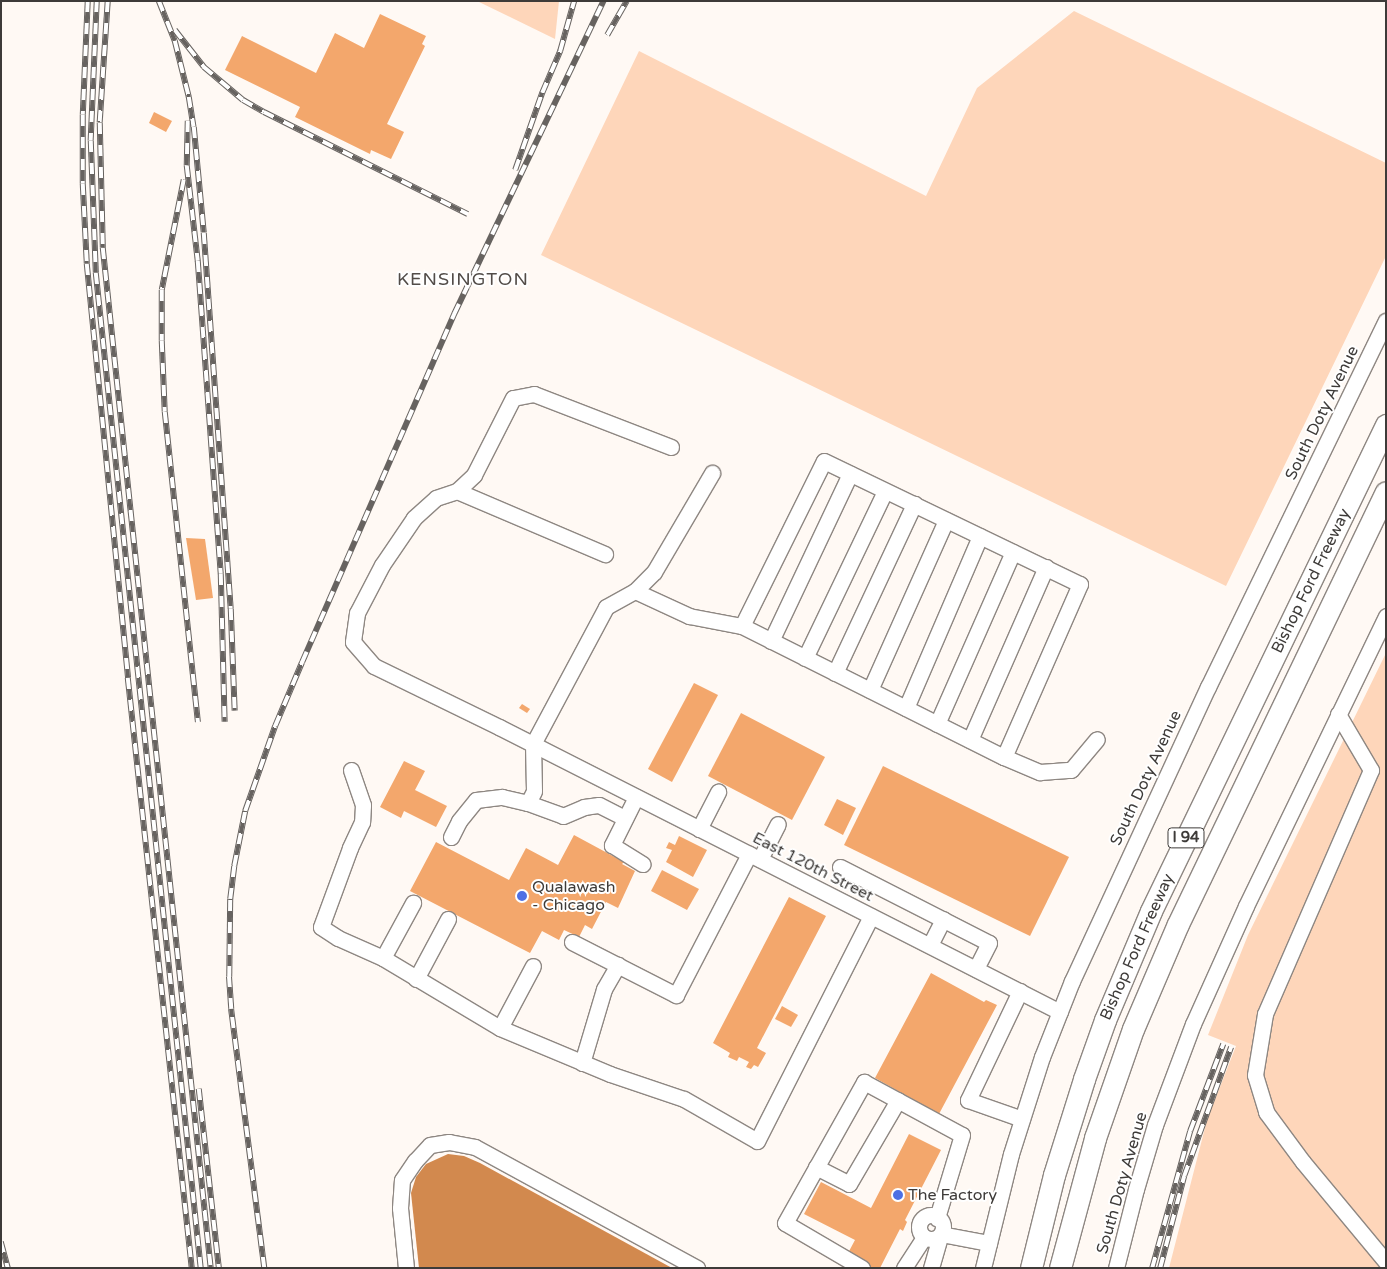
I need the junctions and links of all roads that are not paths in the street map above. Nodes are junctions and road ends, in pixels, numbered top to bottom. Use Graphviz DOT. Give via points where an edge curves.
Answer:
graph roads {
  1 [pos="1386,321"];
  2 [pos="1386,425"];
  3 [pos="671,447"];
  4 [pos="712,473"];
  5 [pos="850,474"];
  6 [pos="885,490"];
  7 [pos="457,491"];
  8 [pos="1386,492"];
  9 [pos="914,504"];
  10 [pos="946,520"];
  11 [pos="980,536"];
  12 [pos="1013,552"];
  13 [pos="606,554"];
  14 [pos="1046,567"];
  15 [pos="635,590"];
  16 [pos="1386,616"];
  17 [pos="742,626"];
  18 [pos="771,641"];
  19 [pos="805,658"];
  20 [pos="835,673"];
  21 [pos="870,690"];
  22 [pos="906,708"];
  23 [pos="1338,714"];
  24 [pos="937,724"];
  25 [pos="1097,739"];
  26 [pos="970,740"];
  27 [pos="533,744"];
  28 [pos="1004,757"];
  29 [pos="351,770"];
  30 [pos="718,792"];
  31 [pos="636,797"];
  32 [pos="528,803"];
  33 [pos="625,818"];
  34 [pos="778,824"];
  35 [pos="699,828"];
  36 [pos="450,837"];
  37 [pos="755,857"];
  38 [pos="643,864"];
  39 [pos="840,867"];
  40 [pos="413,903"];
  41 [pos="872,916"];
  42 [pos="448,919"];
  43 [pos="943,919"];
  44 [pos="572,942"];
  45 [pos="930,946"];
  46 [pos="383,958"];
  47 [pos="618,965"];
  48 [pos="533,966"];
  49 [pos="976,969"];
  50 [pos="416,979"];
  51 [pos="1020,991"];
  52 [pos="1060,1012"];
  53 [pos="500,1028"];
  54 [pos="582,1063"];
  55 [pos="898,1100"];
  56 [pos="1022,1119"];
  57 [pos="816,1167"];
  58 [pos="937,1218"];
  59 [pos="941,1234"];
  60 [pos="924,1237"];
  61 [pos="989,1242"];
  62 [pos="1386,1262"];
  63 [pos="406,1268"];
  64 [pos="697,1268"];
  65 [pos="862,1268"];
  66 [pos="904,1268"];
  67 [pos="931,1268"];
  68 [pos="983,1268"];
  69 [pos="1031,1268"];
  70 [pos="1060,1268"];
  71 [pos="1116,1268"];
  1 -- 52 [label="street, South Doty Avenue" via="1111,893"];
  2 -- 69 [label="highway, Bishop Ford Freeway / I 94" via="1140,938 1105,1020 1054,1175"];
  3 -- 7 [label="street" via="534,394 513,398 474,475"];
  4 -- 15 [label="street" via="654,572"];
  5 -- 6 [label="street"];
  5 -- 17 [label="street" via="824,461"];
  5 -- 18 [label="street"];
  6 -- 9 [label="street"];
  6 -- 19 [label="street"];
  7 -- 13 [label="street"];
  7 -- 27 [label="street, East 120th Street" via="436,498 414,518 382,565 357,613 353,642 374,666"];
  8 -- 70 [label="highway, Bishop Ford Freeway / I 94" via="1182,916 1133,1029 1095,1138"];
  9 -- 10 [label="street"];
  9 -- 20 [label="street"];
  10 -- 11 [label="street"];
  10 -- 21 [label="street"];
  11 -- 12 [label="street"];
  11 -- 22 [label="street"];
  12 -- 14 [label="street"];
  12 -- 24 [label="street"];
  14 -- 26 [label="street"];
  14 -- 28 [label="street" via="1080,584"];
  15 -- 17 [label="street" via="689,616"];
  15 -- 27 [label="street" via="606,607"];
  16 -- 23 [label="street, South Doty Avenue"];
  17 -- 18 [label="street"];
  18 -- 19 [label="street"];
  19 -- 20 [label="street"];
  20 -- 21 [label="street"];
  21 -- 22 [label="street"];
  22 -- 24 [label="street"];
  23 -- 62 [label="street" via="1371,770 1265,1014 1255,1075 1266,1112"];
  23 -- 71 [label="street, South Doty Avenue" via="1193,1024 1152,1134"];
  24 -- 26 [label="street"];
  25 -- 28 [label="street" via="1071,770 1040,772"];
  26 -- 28 [label="street"];
  27 -- 31 [label="street, East 120th Street"];
  27 -- 32 [label="street" via="534,791"];
  29 -- 46 [label="street" via="363,806 362,822 321,927"];
  30 -- 35 [label="street"];
  31 -- 33 [label="street"];
  31 -- 35 [label="street, East 120th Street"];
  32 -- 33 [label="street" via="563,816 599,805"];
  32 -- 36 [label="street" via="502,797 476,800"];
  33 -- 38 [label="street" via="612,845"];
  34 -- 37 [label="street"];
  35 -- 37 [label="street, East 120th Street"];
  37 -- 41 [label="street, East 120th Street"];
  37 -- 47 [label="street" via="676,995"];
  39 -- 43 [label="street"];
  40 -- 46 [label="street"];
  41 -- 45 [label="street, East 120th Street"];
  41 -- 54 [label="street" via="757,1141 684,1099"];
  42 -- 50 [label="street"];
  43 -- 45 [label="street"];
  43 -- 49 [label="street" via="989,942"];
  44 -- 47 [label="street"];
  45 -- 49 [label="street, East 120th Street"];
  46 -- 50 [label="street"];
  47 -- 54 [label="street" via="604,990"];
  48 -- 53 [label="street"];
  49 -- 51 [label="street, East 120th Street"];
  50 -- 53 [label="street"];
  51 -- 52 [label="street, East 120th Street"];
  51 -- 56 [label="street" via="968,1100"];
  52 -- 56 [label="street, South Doty Avenue"];
  53 -- 54 [label="street"];
  55 -- 57 [label="street" via="849,1184"];
  55 -- 57 [label="street" via="864,1082"];
  55 -- 58 [label="street" via="962,1135"];
  56 -- 61 [label="street, South Doty Avenue"];
  57 -- 65 [label="street" via="785,1223"];
  58 -- 59 [label="street" via="942,1227"];
  58 -- 60 [label="street" via="930,1216 921,1221 919,1228"];
  59 -- 60 [label="street" via="932,1239"];
  59 -- 61 [label="street"];
  59 -- 67 [label="street"];
  60 -- 66 [label="street"];
  61 -- 68 [label="street, South Doty Avenue"];
  63 -- 64 [label="street" via="400,1208 402,1180 430,1145 450,1142 475,1147"];
}
